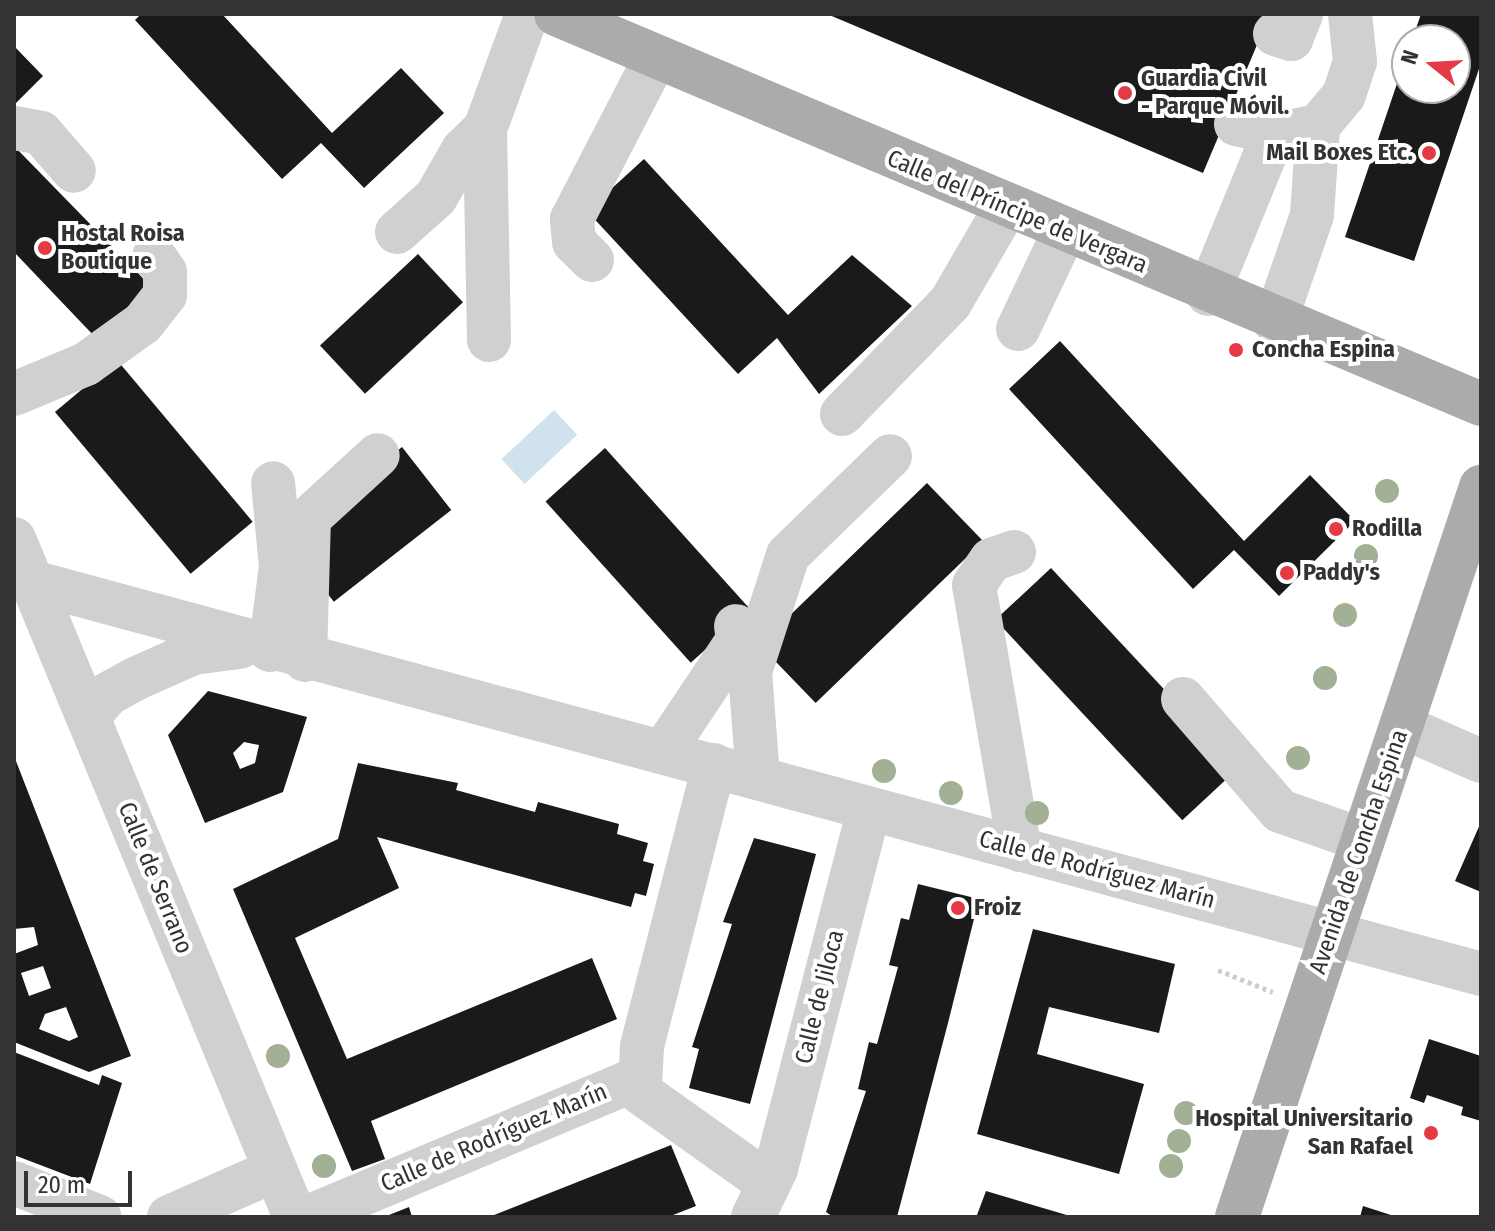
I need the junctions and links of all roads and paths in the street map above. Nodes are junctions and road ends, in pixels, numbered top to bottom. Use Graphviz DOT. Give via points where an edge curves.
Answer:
graph roads {
  1 [pos="527,14"];
  2 [pos="556,14"];
  3 [pos="1350,14"];
  4 [pos="656,57"];
  5 [pos="1318,126"];
  6 [pos="14,128"];
  7 [pos="485,129"];
  8 [pos="74,171"];
  9 [pos="1006,207"];
  10 [pos="397,232"];
  11 [pos="1064,232"];
  12 [pos="154,256"];
  13 [pos="592,260"];
  14 [pos="1208,294"];
  15 [pos="1275,322"];
  16 [pos="1018,329"];
  17 [pos="489,340"];
  18 [pos="14,394"];
  19 [pos="1481,404"];
  20 [pos="842,414"];
  21 [pos="378,455"];
  22 [pos="890,456"];
  23 [pos="273,483"];
  24 [pos="1481,487"];
  25 [pos="1014,552"];
  26 [pos="20,565"];
  27 [pos="736,626"];
  28 [pos="30,627"];
  29 [pos="275,652"];
  30 [pos="1183,699"];
  31 [pos="88,717"];
  32 [pos="1401,726"];
  33 [pos="663,752"];
  34 [pos="1481,761"];
  35 [pos="714,765"];
  36 [pos="758,778"];
  37 [pos="869,810"];
  38 [pos="1363,840"];
  39 [pos="1020,850"];
  40 [pos="1331,935"];
  41 [pos="1218,970"];
  42 [pos="1481,974"];
  43 [pos="1307,1005"];
  44 [pos="640,1087"];
  45 [pos="275,1170"];
  46 [pos="14,1183"];
  47 [pos="761,1201"];
  48 [pos="100,1217"];
  49 [pos="169,1217"];
  50 [pos="295,1217"];
  51 [pos="308,1217"];
  52 [pos="1237,1217"];
  1 -- 7 [label="street"];
  2 -- 4 [label="main road, Calle del Príncipe de Vergara"];
  3 -- 5 [label="street" via="1355,62 1344,95"];
  4 -- 9 [label="main road, Calle del Príncipe de Vergara"];
  4 -- 13 [label="street" via="572,219 574,242"];
  5 -- 14 [label="street" via="1255,128"];
  5 -- 15 [label="street" via="1312,215"];
  6 -- 8 [label="street" via="41,133"];
  7 -- 10 [label="street" via="463,150 436,197"];
  7 -- 17 [label="street"];
  9 -- 11 [label="main road, Calle del Príncipe de Vergara"];
  9 -- 20 [label="street" via="950,303"];
  11 -- 14 [label="main road, Calle del Príncipe de Vergara"];
  11 -- 16 [label="street"];
  12 -- 18 [label="street" via="165,272 165,295 143,323 86,364"];
  14 -- 15 [label="main road, Calle del Príncipe de Vergara"];
  15 -- 19 [label="main road, Calle del Príncipe de Vergara"];
  21 -- 29 [label="street" via="309,518"];
  22 -- 36 [label="street" via="788,555 750,672"];
  23 -- 29 [label="street" via="281,567"];
  24 -- 32 [label="main road, Avenida de Concha Espina"];
  25 -- 39 [label="street" via="991,560 974,585"];
  26 -- 28 [label="street, Calle de Serrano"];
  26 -- 29 [label="street, Calle de Rodríguez Marín" via="115,610"];
  27 -- 33 [label="street" via="738,640"];
  28 -- 31 [label="street, Calle de Serrano"];
  29 -- 31 [label="street, Calle de Rodríguez Marín" via="193,653 135,679"];
  29 -- 33 [label="street, Calle de Rodríguez Marín"];
  30 -- 38 [label="street" via="1280,811"];
  31 -- 45 [label="street, Calle de Serrano"];
  32 -- 34 [label="street"];
  32 -- 38 [label="main road, Avenida de Concha Espina"];
  33 -- 35 [label="street, Calle de Rodríguez Marín"];
  35 -- 36 [label="street, Calle de Rodríguez Marín"];
  35 -- 44 [label="street, Calle de Rodríguez Marín" via="642,1046"];
  36 -- 37 [label="street, Calle de Rodríguez Marín"];
  37 -- 39 [label="street, Calle de Rodríguez Marín"];
  37 -- 47 [label="street, Calle de Jiloca"];
  38 -- 40 [label="main road, Avenida de Concha Espina"];
  39 -- 40 [label="street, Calle de Rodríguez Marín"];
  40 -- 42 [label="street, Calle de Rodríguez Marín"];
  40 -- 43 [label="main road, Avenida de Concha Espina"];
  41 -- 43 [label="path"];
  43 -- 52 [label="main road, Avenida de Concha Espina"];
  44 -- 47 [label="street, Calle de Jiloca"];
  44 -- 51 [label="street, Calle de Rodríguez Marín" via="614,1086"];
  45 -- 49 [label="street"];
  45 -- 50 [label="street, Calle de Serrano"];
  46 -- 48 [label="street"];
}
